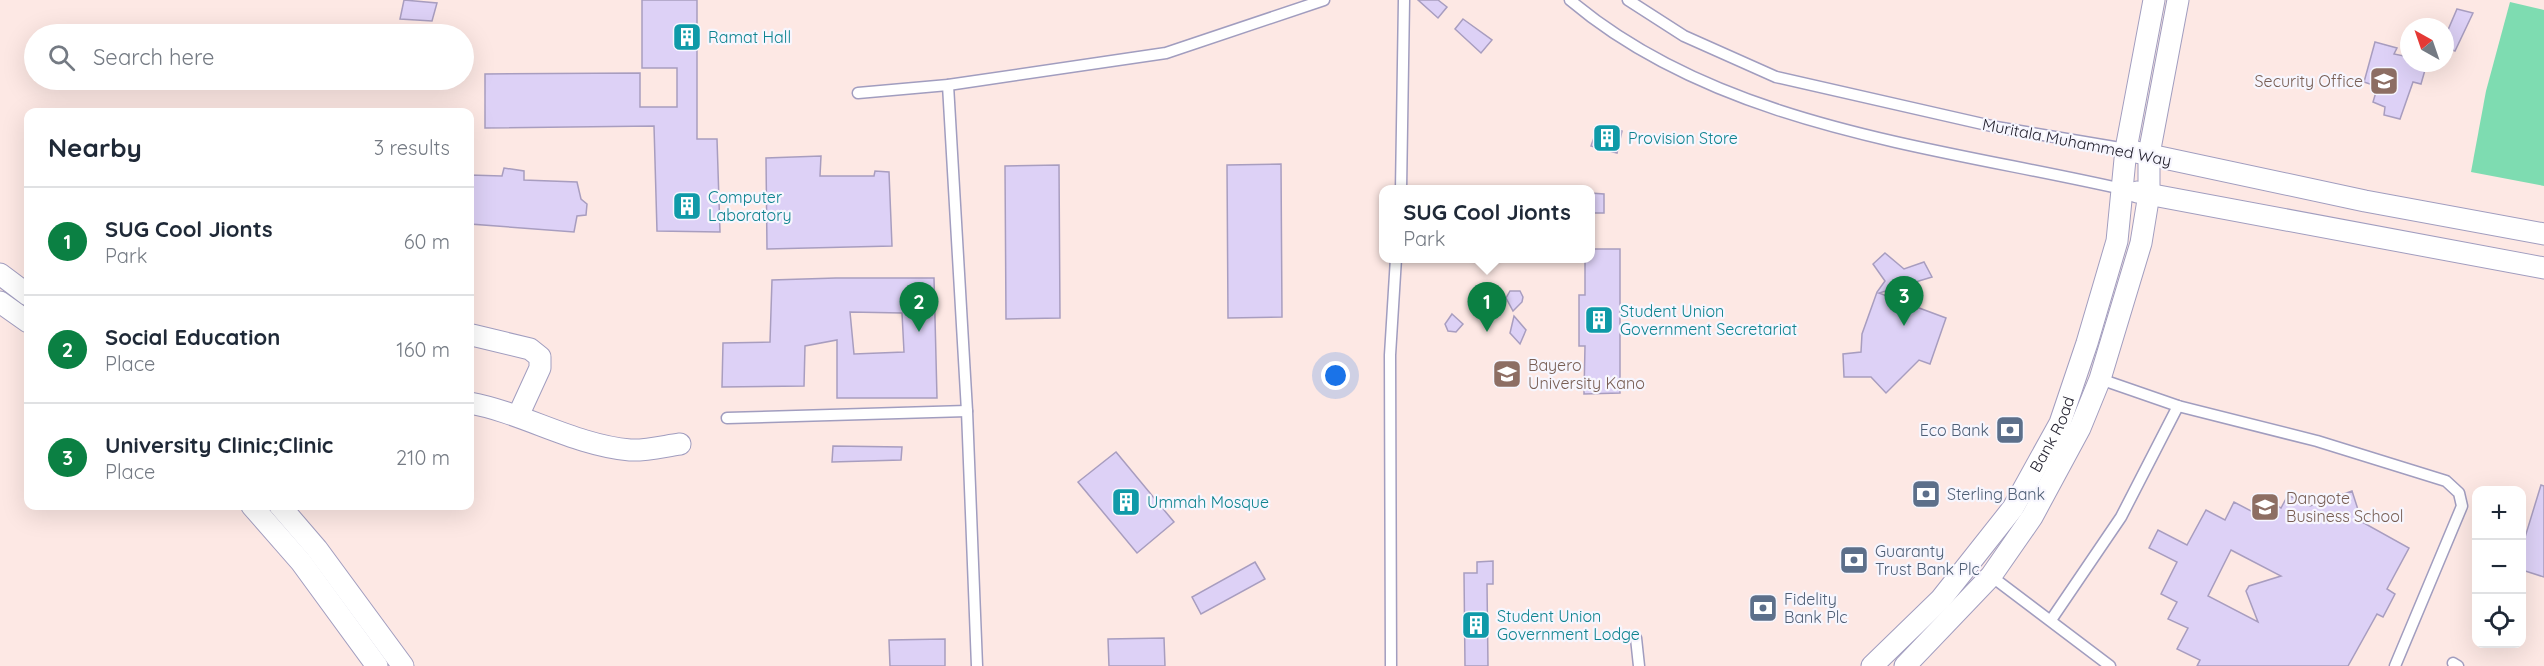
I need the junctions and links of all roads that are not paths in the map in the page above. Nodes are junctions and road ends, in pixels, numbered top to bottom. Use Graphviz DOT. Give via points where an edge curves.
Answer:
graph roads {
  1 [pos="1324,0"];
  2 [pos="1404,0"];
  3 [pos="1570,0"];
  4 [pos="1628,0"];
  5 [pos="2154,0"];
  6 [pos="2178,0"];
  7 [pos="948,86"];
  8 [pos="858,93"];
  9 [pos="2126,149"];
  10 [pos="2149,154"];
  11 [pos="1401,185"];
  12 [pos="2122,189"];
  13 [pos="2149,194"];
  14 [pos="2544,234"];
  15 [pos="1396,263"];
  16 [pos="2544,268"];
  17 [pos="0,274"];
  18 [pos="24,292"];
  19 [pos="0,302"];
  20 [pos="24,319"];
  21 [pos="474,335"];
  22 [pos="2100,379"];
  23 [pos="474,404"];
  24 [pos="2178,406"];
  25 [pos="967,411"];
  26 [pos="518,416"];
  27 [pos="727,418"];
  28 [pos="680,444"];
  29 [pos="257,510"];
  30 [pos="282,510"];
  31 [pos="309,555"];
  32 [pos="1991,576"];
  33 [pos="2051,620"];
  34 [pos="1636,638"];
  35 [pos="1912,664"];
  36 [pos="377,666"];
  37 [pos="403,666"];
  38 [pos="977,666"];
  39 [pos="1391,666"];
  40 [pos="1639,666"];
  41 [pos="1872,666"];
  42 [pos="2110,666"];
  43 [pos="2395,666"];
  1 -- 7 [label="lane" via="1166,53"];
  2 -- 11 [label="lane"];
  3 -- 12 [label="lane" via="1634,45 1706,84 1771,110 1868,135"];
  4 -- 9 [label="lane, Muritala Muhammed Way" via="1684,36 1776,77 1996,127"];
  5 -- 9 [label="street, Bank Road"];
  6 -- 10 [label="street"];
  7 -- 8 [label="lane"];
  7 -- 25 [label="lane"];
  9 -- 10 [label="street, Muritala Muhammed Way"];
  9 -- 12 [label="street, Bank Road"];
  10 -- 13 [label="street"];
  10 -- 14 [label="street, Muritala Muhammed Way" via="2354,199"];
  12 -- 13 [label="street"];
  12 -- 41 [label="street, Bank Road" via="2117,241 2060,423 2013,508 1941,600"];
  13 -- 16 [label="street"];
  13 -- 22 [label="street" via="2141,243"];
  15 -- 39 [label="lane" via="1390,355"];
  17 -- 18 [label="street"];
  19 -- 20 [label="street"];
  21 -- 26 [label="street" via="530,349 540,357 540,368"];
  22 -- 24 [label="lane"];
  22 -- 32 [label="street" via="2080,428 2031,517"];
  23 -- 26 [label="street"];
  24 -- 33 [label="lane" via="2121,517"];
  24 -- 43 [label="lane" via="2328,444 2446,481 2459,494 2462,506"];
  25 -- 27 [label="lane"];
  25 -- 38 [label="lane"];
  26 -- 28 [label="street" via="631,450"];
  29 -- 31 [label="street"];
  30 -- 31 [label="street"];
  31 -- 36 [label="street"];
  31 -- 37 [label="street"];
  32 -- 33 [label="lane"];
  32 -- 35 [label="street"];
  33 -- 42 [label="lane"];
  34 -- 40 [label="lane"];
}
